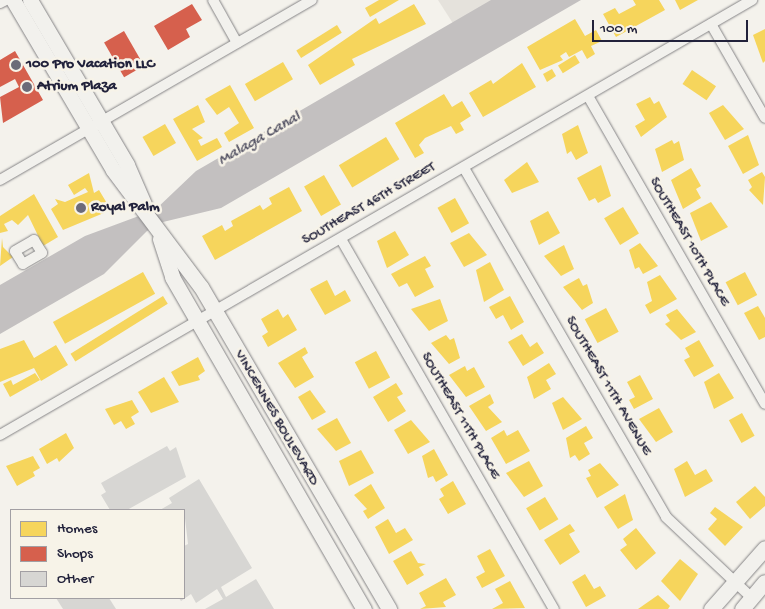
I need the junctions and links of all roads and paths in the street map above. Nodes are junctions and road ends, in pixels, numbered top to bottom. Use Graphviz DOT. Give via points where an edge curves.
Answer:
graph roads {
  1 [pos="6,0"];
  2 [pos="12,0"];
  3 [pos="30,0"];
  4 [pos="213,0"];
  5 [pos="312,0"];
  6 [pos="752,0"];
  7 [pos="0,3"];
  8 [pos="711,24"];
  9 [pos="237,43"];
  10 [pos="588,96"];
  11 [pos="765,118"];
  12 [pos="102,121"];
  13 [pos="88,129"];
  14 [pos="464,168"];
  15 [pos="0,180"];
  16 [pos="146,210"];
  17 [pos="157,230"];
  18 [pos="340,239"];
  19 [pos="214,312"];
  20 [pos="198,321"];
  21 [pos="765,404"];
  22 [pos="0,435"];
  23 [pos="765,548"];
  24 [pos="734,582"];
  25 [pos="765,582"];
  26 [pos="747,603"];
  27 [pos="718,607"];
  28 [pos="364,609"];
  29 [pos="389,609"];
  30 [pos="554,609"];
  1 -- 7 [label="street"];
  2 -- 13 [label="street, VINCENNES BOULEVARD"];
  3 -- 12 [label="street, VINCENNES BOULEVARD"];
  4 -- 9 [label="street"];
  5 -- 9 [label="street"];
  6 -- 8 [label="street, SOUTHEAST 46TH STREET"];
  8 -- 10 [label="street, SOUTHEAST 46TH STREET"];
  8 -- 11 [label="street"];
  9 -- 12 [label="street"];
  10 -- 14 [label="street, SOUTHEAST 46TH STREET"];
  10 -- 21 [label="street, SOUTHEAST 10TH PLACE"];
  12 -- 13 [label="street"];
  12 -- 16 [label="street, VINCENNES BOULEVARD" via="136,180"];
  13 -- 15 [label="street"];
  13 -- 16 [label="street, VINCENNES BOULEVARD"];
  14 -- 18 [label="street, SOUTHEAST 46TH STREET"];
  14 -- 24 [label="street, SOUTHEAST 11TH AVENUE" via="666,517"];
  16 -- 17 [label="street, VINCENNES BOULEVARD"];
  17 -- 19 [label="street, VINCENNES BOULEVARD"];
  17 -- 20 [label="street, VINCENNES BOULEVARD" via="172,276"];
  18 -- 19 [label="street, SOUTHEAST 46TH STREET"];
  18 -- 30 [label="street, SOUTHEAST 11TH PLACE"];
  19 -- 20 [label="street, SOUTHEAST 46TH STREET"];
  19 -- 29 [label="street, VINCENNES BOULEVARD"];
  20 -- 22 [label="street, SOUTHEAST 46TH STREET"];
  20 -- 28 [label="street, VINCENNES BOULEVARD"];
  23 -- 24 [label="street"];
  24 -- 26 [label="street, SOUTHEAST 11TH AVENUE"];
  24 -- 27 [label="street"];
  25 -- 26 [label="street"];
}
